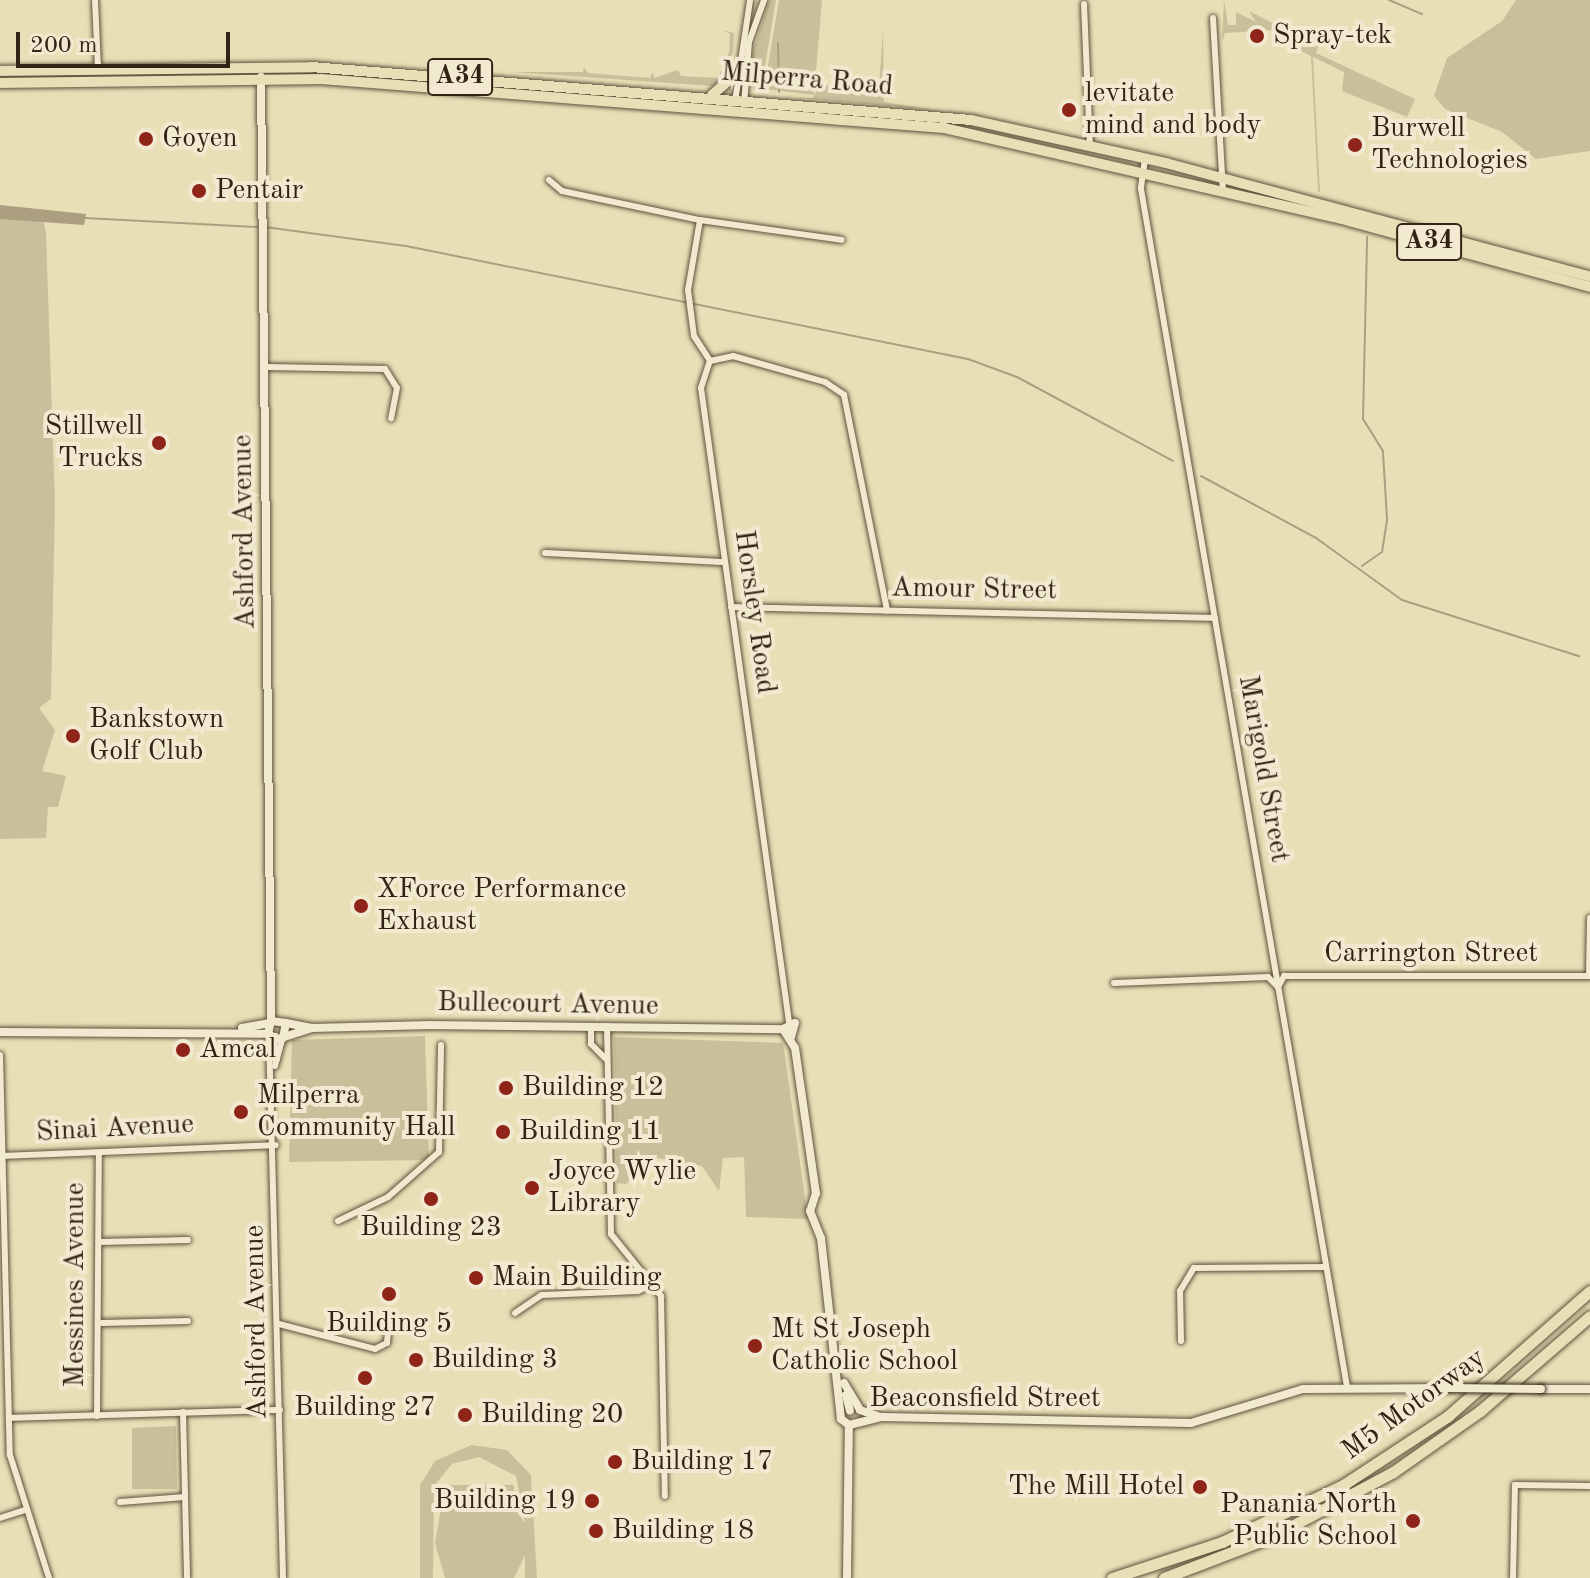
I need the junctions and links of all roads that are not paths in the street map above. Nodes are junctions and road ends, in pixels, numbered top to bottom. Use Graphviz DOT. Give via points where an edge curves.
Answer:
graph roads {
  1 [pos="95,0"];
  2 [pos="750,0"];
  3 [pos="764,0"];
  4 [pos="1084,4"];
  5 [pos="1213,18"];
  6 [pos="98,68"];
  7 [pos="0,71"];
  8 [pos="261,74"];
  9 [pos="735,75"];
  10 [pos="99,81"];
  11 [pos="0,83"];
  12 [pos="712,95"];
  13 [pos="740,98"];
  14 [pos="738,111"];
  15 [pos="1090,145"];
  16 [pos="1145,159"];
  17 [pos="1143,172"];
  18 [pos="549,180"];
  19 [pos="1222,185"];
  20 [pos="700,220"];
  21 [pos="842,240"];
  22 [pos="1590,277"];
  23 [pos="1590,287"];
  24 [pos="710,361"];
  25 [pos="265,367"];
  26 [pos="391,418"];
  27 [pos="545,553"];
  28 [pos="724,562"];
  29 [pos="731,607"];
  30 [pos="887,611"];
  31 [pos="1215,618"];
  32 [pos="1590,918"];
  33 [pos="1590,976"];
  34 [pos="1114,983"];
  35 [pos="1278,987"];
  36 [pos="274,994"];
  37 [pos="284,1021"];
  38 [pos="270,1022"];
  39 [pos="591,1026"];
  40 [pos="607,1026"];
  41 [pos="786,1026"];
  42 [pos="312,1028"];
  43 [pos="233,1029"];
  44 [pos="0,1032"];
  45 [pos="268,1034"];
  46 [pos="791,1037"];
  47 [pos="282,1038"];
  48 [pos="441,1045"];
  49 [pos="0,1055"];
  50 [pos="606,1059"];
  51 [pos="275,1066"];
  52 [pos="276,1145"];
  53 [pos="99,1155"];
  54 [pos="4,1156"];
  55 [pos="338,1221"];
  56 [pos="188,1240"];
  57 [pos="99,1242"];
  58 [pos="3,1254"];
  59 [pos="1326,1267"];
  60 [pos="652,1284"];
  61 [pos="1590,1291"];
  62 [pos="515,1313"];
  63 [pos="1590,1316"];
  64 [pos="188,1321"];
  65 [pos="389,1322"];
  66 [pos="102,1323"];
  67 [pos="279,1324"];
  68 [pos="1181,1341"];
  69 [pos="843,1381"];
  70 [pos="1347,1387"];
  71 [pos="1590,1389"];
  72 [pos="280,1410"];
  73 [pos="183,1412"];
  74 [pos="865,1413"];
  75 [pos="97,1416"];
  76 [pos="850,1416"];
  77 [pos="882,1417"];
  78 [pos="9,1418"];
  79 [pos="1590,1486"];
  80 [pos="665,1496"];
  81 [pos="185,1497"];
  82 [pos="120,1502"];
  83 [pos="24,1510"];
  84 [pos="0,1518"];
  85 [pos="49,1578"];
  86 [pos="187,1578"];
  87 [pos="283,1578"];
  88 [pos="847,1578"];
  89 [pos="1112,1578"];
  90 [pos="1164,1578"];
  91 [pos="1513,1578"];
  1 -- 6 [label="street"];
  2 -- 9 [label="street"];
  3 -- 13 [label="street" via="749,42"];
  4 -- 15 [label="street"];
  5 -- 19 [label="street"];
  6 -- 7 [label="highway, Milperra Road / A34"];
  6 -- 8 [label="highway, Milperra Road / A34"];
  6 -- 10 [label="street"];
  8 -- 10 [label="highway, Milperra Road / A34"];
  8 -- 12 [label="highway, Milperra Road / A34"];
  8 -- 14 [label="highway, Milperra Road / A34"];
  8 -- 25 [label="main road, Ashford Avenue"];
  9 -- 12 [label="highway"];
  9 -- 13 [label="street"];
  10 -- 11 [label="highway, Milperra Road / A34"];
  12 -- 13 [label="highway, Milperra Road / A34"];
  13 -- 14 [label="street"];
  13 -- 15 [label="highway, Milperra Road / A34" via="971,120"];
  14 -- 17 [label="highway, Milperra Road / A34" via="979,133"];
  15 -- 16 [label="highway, Milperra Road / A34"];
  16 -- 17 [label="street, Marigold Street"];
  16 -- 19 [label="highway, Milperra Road / A34"];
  17 -- 19 [label="highway, Milperra Road / A34"];
  17 -- 31 [label="street, Marigold Street"];
  18 -- 20 [label="street" via="562,191"];
  19 -- 22 [label="highway, Milperra Road / A34"];
  19 -- 23 [label="highway, Milperra Road / A34"];
  20 -- 21 [label="street"];
  20 -- 24 [label="street" via="688,290 691,317"];
  24 -- 28 [label="street, Horsley Road" via="700,383"];
  24 -- 30 [label="street" via="733,356 800,375 832,385 848,401"];
  25 -- 26 [label="street" via="385,369 397,388"];
  25 -- 36 [label="main road, Ashford Avenue"];
  27 -- 28 [label="street"];
  28 -- 29 [label="street, Horsley Road"];
  29 -- 30 [label="street, Amour Street"];
  29 -- 41 [label="street, Horsley Road"];
  30 -- 31 [label="street, Amour Street"];
  31 -- 35 [label="street, Marigold Street"];
  32 -- 33 [label="street"];
  33 -- 35 [label="street, Carrington Street" via="1284,976"];
  34 -- 35 [label="street" via="1268,977"];
  35 -- 59 [label="street, Marigold Street"];
  36 -- 37 [label="main road, Ashford Avenue"];
  36 -- 38 [label="main road, Ashford Avenue"];
  37 -- 38 [label="main road, Bullecourt Avenue"];
  37 -- 42 [label="main road, Bullecourt Avenue"];
  37 -- 47 [label="main road"];
  38 -- 43 [label="main road"];
  38 -- 45 [label="main road, Ashford Avenue"];
  39 -- 40 [label="main road, Bullecourt Avenue"];
  39 -- 42 [label="main road, Bullecourt Avenue"];
  39 -- 50 [label="street" via="591,1044"];
  40 -- 41 [label="main road, Bullecourt Avenue"];
  40 -- 50 [label="street"];
  41 -- 46 [label="main road"];
  41 -- 46 [label="main road" via="798,1028"];
  42 -- 47 [label="main road, Bullecourt Avenue"];
  43 -- 44 [label="main road"];
  43 -- 45 [label="main road"];
  45 -- 47 [label="main road"];
  45 -- 51 [label="street, Ashford Avenue"];
  46 -- 69 [label="main road" via="815,1203 822,1208 817,1215"];
  47 -- 51 [label="street, Ashford Avenue"];
  48 -- 55 [label="street" via="437,1157 388,1197"];
  49 -- 54 [label="street"];
  50 -- 60 [label="street" via="611,1234"];
  51 -- 52 [label="street, Ashford Avenue"];
  52 -- 53 [label="street, Sinai Avenue"];
  52 -- 67 [label="street, Ashford Avenue"];
  53 -- 54 [label="street, Sinai Avenue"];
  53 -- 57 [label="street, Messines Avenue"];
  54 -- 58 [label="street"];
  56 -- 57 [label="street"];
  57 -- 66 [label="street, Messines Avenue"];
  58 -- 78 [label="street"];
  59 -- 68 [label="street" via="1194,1268 1180,1291"];
  59 -- 70 [label="street, Marigold Street"];
  60 -- 62 [label="street" via="638,1291 542,1295"];
  60 -- 80 [label="street" via="662,1306"];
  61 -- 89 [label="highway, M5 Motorway" via="1458,1408 1343,1485 1222,1542"];
  63 -- 90 [label="highway, M5 Motorway" via="1480,1411 1393,1472 1271,1537"];
  64 -- 66 [label="street"];
  65 -- 67 [label="street" via="389,1339 375,1349"];
  66 -- 75 [label="street, Messines Avenue"];
  67 -- 72 [label="street, Ashford Avenue"];
  69 -- 74 [label="main road"];
  69 -- 76 [label="main road"];
  70 -- 71 [label="main road, Beaconsfield Street, bridge"];
  70 -- 77 [label="main road, Beaconsfield Street" via="1290,1391 1204,1422"];
  72 -- 73 [label="street"];
  72 -- 87 [label="street, Ashford Avenue"];
  73 -- 75 [label="street"];
  73 -- 81 [label="street"];
  74 -- 76 [label="main road"];
  74 -- 77 [label="main road"];
  75 -- 78 [label="street"];
  76 -- 77 [label="main road, Beaconsfield Street"];
  76 -- 88 [label="main road"];
  78 -- 83 [label="street"];
  79 -- 91 [label="street" via="1515,1485"];
  81 -- 82 [label="street"];
  81 -- 86 [label="street"];
  83 -- 84 [label="street"];
  83 -- 85 [label="street"];
}
